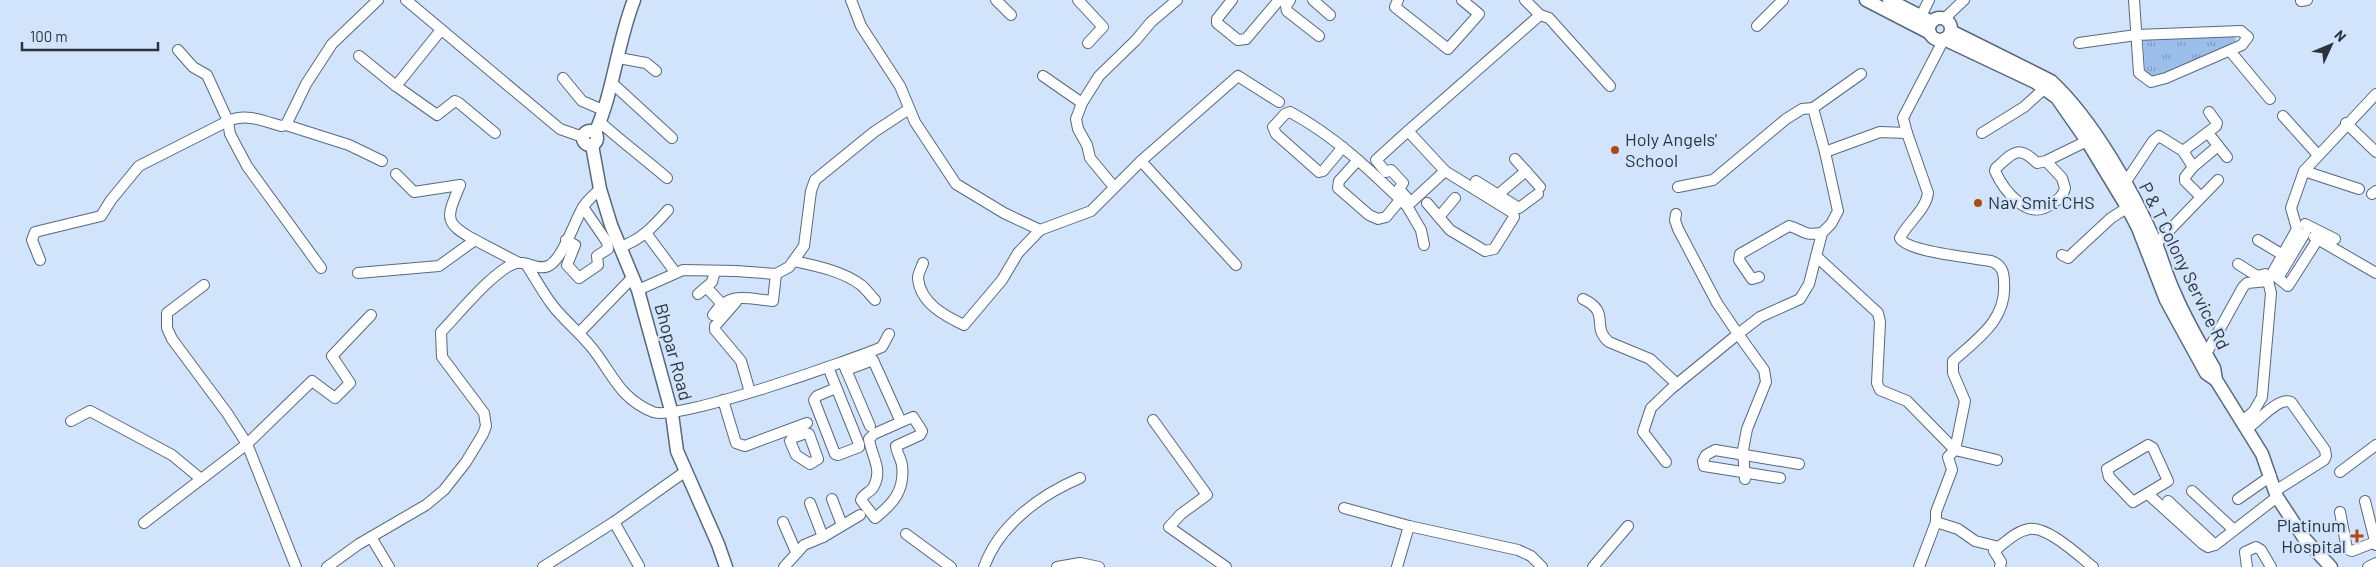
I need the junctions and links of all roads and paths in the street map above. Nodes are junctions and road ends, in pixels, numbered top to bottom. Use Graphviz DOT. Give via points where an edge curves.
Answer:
graph roads {
  1 [pos="378,0"];
  2 [pos="406,0"];
  3 [pos="634,0"];
  4 [pos="850,0"];
  5 [pos="996,0"];
  6 [pos="1078,0"];
  7 [pos="1177,0"];
  8 [pos="1232,0"];
  9 [pos="1290,0"];
  10 [pos="1313,0"];
  11 [pos="1398,0"];
  12 [pos="1462,0"];
  13 [pos="1525,0"];
  14 [pos="1783,0"];
  15 [pos="1866,0"];
  16 [pos="1889,0"];
  17 [pos="1929,0"];
  18 [pos="1964,0"];
  19 [pos="2134,0"];
  20 [pos="1276,1"];
  21 [pos="1011,15"];
  22 [pos="1330,15"];
  23 [pos="1540,15"];
  24 [pos="1932,22"];
  25 [pos="1757,26"];
  26 [pos="441,30"];
  27 [pos="1948,35"];
  28 [pos="2136,35"];
  29 [pos="1319,36"];
  30 [pos="1088,43"];
  31 [pos="2079,43"];
  32 [pos="178,50"];
  33 [pos="2230,51"];
  34 [pos="359,56"];
  35 [pos="619,58"];
  36 [pos="656,71"];
  37 [pos="1861,74"];
  38 [pos="1043,76"];
  39 [pos="563,78"];
  40 [pos="612,83"];
  41 [pos="396,86"];
  42 [pos="1610,86"];
  43 [pos="2044,88"];
  44 [pos="2376,94"];
  45 [pos="2270,99"];
  46 [pos="1279,102"];
  47 [pos="1082,103"];
  48 [pos="1813,108"];
  49 [pos="909,109"];
  50 [pos="2209,112"];
  51 [pos="2283,116"];
  52 [pos="228,121"];
  53 [pos="2346,123"];
  54 [pos="286,125"];
  55 [pos="595,129"];
  56 [pos="1408,131"];
  57 [pos="495,132"];
  58 [pos="1906,133"];
  59 [pos="1982,133"];
  60 [pos="2208,133"];
  61 [pos="672,138"];
  62 [pos="2087,140"];
  63 [pos="2218,146"];
  64 [pos="1343,147"];
  65 [pos="2183,151"];
  66 [pos="1825,152"];
  67 [pos="2376,152"];
  68 [pos="2318,155"];
  69 [pos="2227,157"];
  70 [pos="1358,160"];
  71 [pos="1515,160"];
  72 [pos="382,161"];
  73 [pos="1142,161"];
  74 [pos="2046,161"];
  75 [pos="2193,167"];
  76 [pos="1443,170"];
  77 [pos="1526,171"];
  78 [pos="2304,171"];
  79 [pos="396,174"];
  80 [pos="667,178"];
  81 [pos="2218,180"];
  82 [pos="1476,181"];
  83 [pos="2121,186"];
  84 [pos="1114,187"];
  85 [pos="1678,187"];
  86 [pos="600,188"];
  87 [pos="2358,189"];
  88 [pos="2201,197"];
  89 [pos="1455,198"];
  90 [pos="1495,198"];
  91 [pos="1404,203"];
  92 [pos="1427,203"];
  93 [pos="2131,204"];
  94 [pos="583,207"];
  95 [pos="668,210"];
  96 [pos="1676,214"];
  97 [pos="1439,217"];
  98 [pos="1040,230"];
  99 [pos="646,233"];
  100 [pos="1822,234"];
  101 [pos="2308,234"];
  102 [pos="2335,239"];
  103 [pos="475,240"];
  104 [pos="566,240"];
  105 [pos="2258,240"];
  106 [pos="1424,245"];
  107 [pos="2151,246"];
  108 [pos="620,247"];
  109 [pos="2280,253"];
  110 [pos="2062,255"];
  111 [pos="1816,256"];
  112 [pos="40,260"];
  113 [pos="794,261"];
  114 [pos="923,263"];
  115 [pos="522,264"];
  116 [pos="2238,264"];
  117 [pos="1236,265"];
  118 [pos="321,268"];
  119 [pos="715,271"];
  120 [pos="675,272"];
  121 [pos="358,273"];
  122 [pos="2376,273"];
  123 [pos="776,274"];
  124 [pos="634,277"];
  125 [pos="1759,277"];
  126 [pos="2268,281"];
  127 [pos="204,285"];
  128 [pos="638,290"];
  129 [pos="1583,299"];
  130 [pos="875,300"];
  131 [pos="736,302"];
  132 [pos="722,304"];
  133 [pos="371,315"];
  134 [pos="713,315"];
  135 [pos="580,333"];
  136 [pos="889,334"];
  137 [pos="1738,334"];
  138 [pos="2206,354"];
  139 [pos="844,366"];
  140 [pos="828,367"];
  141 [pos="2216,380"];
  142 [pos="1677,384"];
  143 [pos="836,388"];
  144 [pos="750,392"];
  145 [pos="723,400"];
  146 [pos="672,414"];
  147 [pos="1153,420"];
  148 [pos="71,421"];
  149 [pos="901,422"];
  150 [pos="807,423"];
  151 [pos="2246,424"];
  152 [pos="870,426"];
  153 [pos="247,444"];
  154 [pos="2376,445"];
  155 [pos="1955,450"];
  156 [pos="1744,455"];
  157 [pos="1997,460"];
  158 [pos="1666,462"];
  159 [pos="1799,464"];
  160 [pos="686,471"];
  161 [pos="2340,472"];
  162 [pos="1745,476"];
  163 [pos="2271,476"];
  164 [pos="1080,478"];
  165 [pos="1780,478"];
  166 [pos="201,479"];
  167 [pos="2192,491"];
  168 [pos="2148,494"];
  169 [pos="2276,494"];
  170 [pos="832,499"];
  171 [pos="2238,499"];
  172 [pos="2168,501"];
  173 [pos="2366,501"];
  174 [pos="810,503"];
  175 [pos="1344,508"];
  176 [pos="2340,512"];
  177 [pos="860,515"];
  178 [pos="614,522"];
  179 [pos="783,522"];
  180 [pos="1936,522"];
  181 [pos="144,523"];
  182 [pos="842,526"];
  183 [pos="1409,526"];
  184 [pos="1628,526"];
  185 [pos="2234,530"];
  186 [pos="906,534"];
  187 [pos="823,536"];
  188 [pos="371,537"];
  189 [pos="2376,544"];
  190 [pos="2215,545"];
  191 [pos="1999,547"];
  192 [pos="796,552"];
  193 [pos="2376,563"];
  194 [pos="639,566"];
  195 [pos="296,567"];
  196 [pos="327,567"];
  197 [pos="389,567"];
  198 [pos="543,567"];
  199 [pos="726,567"];
  200 [pos="784,567"];
  201 [pos="950,567"];
  202 [pos="984,567"];
  203 [pos="1057,567"];
  204 [pos="1099,567"];
  205 [pos="1226,567"];
  206 [pos="1397,567"];
  207 [pos="1542,567"];
  208 [pos="1593,567"];
  209 [pos="1919,567"];
  210 [pos="2000,567"];
  211 [pos="2093,567"];
  212 [pos="2247,567"];
  213 [pos="2271,567"];
  214 [pos="2331,567"];
  215 [pos="2368,567"];
  216 [pos="2376,567"];
  1 -- 54 [label="street" via="332,44 306,84"];
  2 -- 26 [label="street"];
  3 -- 35 [label="street"];
  4 -- 49 [label="street" via="861,26 900,86"];
  5 -- 21 [label="street"];
  6 -- 30 [label="street" via="1103,27"];
  7 -- 47 [label="street" via="1150,22 1099,76"];
  8 -- 20 [label="street" via="1217,23 1238,40 1246,39"];
  9 -- 29 [label="street" via="1287,11"];
  10 -- 22 [label="street"];
  11 -- 12 [label="street" via="1395,7 1448,49 1479,14"];
  13 -- 23 [label="street"];
  14 -- 25 [label="street"];
  15 -- 24 [label="street"];
  16 -- 24 [label="street"];
  17 -- 24 [label="street"];
  18 -- 24 [label="street"];
  19 -- 28 [label="street"];
  23 -- 42 [label="street" via="1549,18"];
  23 -- 56 [label="street"];
  24 -- 27 [label="street" via="1950,23"];
  24 -- 27 [label="street" via="1934,38"];
  26 -- 41 [label="street"];
  26 -- 55 [label="street" via="560,130"];
  27 -- 43 [label="street"];
  27 -- 58 [label="street" via="1903,118"];
  27 -- 83 [label="street, P & T Colony Service Rd" via="2051,81 2081,116"];
  28 -- 31 [label="street"];
  28 -- 33 [label="street" via="2139,72 2151,82"];
  28 -- 33 [label="street" via="2241,30 2248,38"];
  32 -- 52 [label="street" via="193,67 206,75"];
  33 -- 45 [label="street"];
  34 -- 41 [label="street"];
  35 -- 36 [label="street" via="646,63"];
  35 -- 40 [label="street"];
  37 -- 48 [label="street"];
  38 -- 47 [label="street"];
  39 -- 55 [label="street" via="582,101"];
  40 -- 55 [label="street"];
  40 -- 61 [label="street"];
  41 -- 57 [label="street" via="437,115 451,103 459,103"];
  43 -- 59 [label="street" via="2024,107"];
  43 -- 62 [label="street" via="2057,98"];
  44 -- 53 [label="street"];
  46 -- 73 [label="street" via="1238,76"];
  47 -- 84 [label="street" via="1076,119 1078,129 1090,158"];
  48 -- 66 [label="street"];
  48 -- 85 [label="street" via="1802,109 1786,119 1713,180"];
  49 -- 98 [label="street" via="956,184"];
  49 -- 113 [label="street" via="874,132 815,180 807,235"];
  50 -- 60 [label="street" via="2217,123"];
  51 -- 68 [label="street"];
  52 -- 54 [label="street" via="243,117"];
  52 -- 112 [label="street" via="139,166 101,216 35,232 32,240"];
  52 -- 118 [label="street" via="230,134 247,166"];
  53 -- 67 [label="street"];
  53 -- 68 [label="street"];
  54 -- 72 [label="street"];
  55 -- 80 [label="street" via="627,147"];
  55 -- 86 [label="street, Bhopar Road"];
  56 -- 76 [label="street"];
  56 -- 76 [label="street" via="1376,160 1386,172 1391,170 1403,183 1398,190 1406,198 1410,197"];
  58 -- 66 [label="street" via="1880,132"];
  58 -- 155 [label="street" via="1928,194 1926,202 1903,231 1901,241 1941,253 1992,261 2004,272 2005,291 1996,321 1953,362 1953,373 1965,401"];
  60 -- 63 [label="street"];
  60 -- 65 [label="street"];
  62 -- 74 [label="street"];
  62 -- 83 [label="street"];
  63 -- 69 [label="street"];
  63 -- 75 [label="street"];
  64 -- 64 [label="street" via="1315,125 1290,112 1273,127 1276,134 1319,172"];
  64 -- 70 [label="street"];
  65 -- 75 [label="street"];
  65 -- 83 [label="street" via="2162,137 2156,138"];
  66 -- 100 [label="street" via="1838,211"];
  68 -- 78 [label="street"];
  70 -- 91 [label="street"];
  70 -- 91 [label="street" via="1339,181 1338,188 1378,219"];
  71 -- 77 [label="street"];
  73 -- 84 [label="street"];
  73 -- 117 [label="street"];
  74 -- 74 [label="street" via="2062,178 2065,188 2061,197 2043,210 2032,210 2019,203 1995,171 2014,152 2028,154 2037,163"];
  75 -- 88 [label="street" via="2185,181"];
  76 -- 90 [label="street"];
  76 -- 91 [label="street"];
  77 -- 90 [label="street"];
  77 -- 90 [label="street" via="1539,191 1521,208"];
  78 -- 87 [label="street"];
  78 -- 101 [label="street" via="2291,208"];
  79 -- 103 [label="street" via="414,192 460,185 449,212 451,223 455,229"];
  81 -- 88 [label="street"];
  82 -- 90 [label="street"];
  83 -- 93 [label="street, P & T Colony Service Rd"];
  84 -- 98 [label="street" via="1091,212"];
  86 -- 94 [label="street"];
  86 -- 108 [label="street, Bhopar Road" via="608,227"];
  88 -- 107 [label="street"];
  89 -- 97 [label="street"];
  90 -- 97 [label="street" via="1514,216 1494,249 1488,252 1450,230"];
  91 -- 106 [label="street" via="1421,230"];
  92 -- 97 [label="street"];
  93 -- 107 [label="street, P & T Colony Service Rd"];
  93 -- 110 [label="street" via="2068,258"];
  94 -- 104 [label="street"];
  94 -- 104 [label="street" via="607,242 608,249 597,256 596,267 579,278 567,265 575,246"];
  95 -- 99 [label="street"];
  96 -- 137 [label="street" via="1674,220 1678,229 1717,303"];
  98 -- 114 [label="street" via="1018,253 1002,280 964,325 935,309 923,294 918,277"];
  99 -- 108 [label="street"];
  99 -- 120 [label="street"];
  100 -- 111 [label="street"];
  100 -- 125 [label="street" via="1803,234 1788,226 1740,254 1739,260 1752,279"];
  101 -- 102 [label="street"];
  101 -- 109 [label="street"];
  101 -- 122 [label="street"];
  103 -- 115 [label="street"];
  103 -- 121 [label="street" via="439,266"];
  104 -- 115 [label="street" via="550,266"];
  105 -- 109 [label="street"];
  107 -- 138 [label="street, P & T Colony Service Rd"];
  107 -- 141 [label="street" via="2166,300 2206,373"];
  108 -- 124 [label="street, Bhopar Road"];
  109 -- 116 [label="street" via="2261,277"];
  109 -- 126 [label="street"];
  111 -- 137 [label="street" via="1809,284 1800,299 1760,317"];
  111 -- 155 [label="street" via="1878,313 1877,383 1880,390 1907,401"];
  113 -- 123 [label="street"];
  113 -- 130 [label="street" via="821,267 861,284"];
  115 -- 135 [label="street" via="554,306"];
  115 -- 188 [label="street" via="502,271 487,283 441,332 442,357 484,413 486,426 483,434 444,490 426,505"];
  119 -- 120 [label="street"];
  119 -- 123 [label="street"];
  119 -- 132 [label="street" via="712,282 702,291"];
  120 -- 128 [label="street"];
  123 -- 132 [label="street" via="773,301 731,298"];
  124 -- 128 [label="street, Bhopar Road"];
  124 -- 135 [label="street"];
  126 -- 138 [label="street" via="2247,283 2243,287"];
  126 -- 151 [label="street" via="2271,293 2262,396"];
  127 -- 153 [label="street" via="167,313 167,328"];
  128 -- 146 [label="street, Bhopar Road"];
  129 -- 142 [label="street" via="1591,303 1601,316 1600,333 1603,337 1650,359"];
  131 -- 144 [label="street" via="715,330 741,361"];
  132 -- 134 [label="street"];
  133 -- 153 [label="street" via="332,356 350,383 335,398 312,381"];
  135 -- 146 [label="street" via="602,360 614,383 632,401 655,414"];
  136 -- 139 [label="street" via="882,346"];
  137 -- 142 [label="street"];
  137 -- 156 [label="street" via="1764,370 1766,382 1747,429"];
  138 -- 141 [label="street, P & T Colony Service Rd"];
  139 -- 140 [label="street"];
  139 -- 149 [label="street" via="874,362"];
  139 -- 152 [label="street"];
  140 -- 143 [label="street"];
  140 -- 144 [label="street"];
  141 -- 151 [label="street, P & T Colony Service Rd"];
  142 -- 158 [label="street" via="1651,408 1643,432"];
  143 -- 143 [label="street" via="859,446 838,455 814,400"];
  144 -- 145 [label="street"];
  145 -- 146 [label="street"];
  145 -- 150 [label="street" via="739,445 796,431"];
  146 -- 160 [label="street, Bhopar Road" via="677,451"];
  147 -- 205 [label="street" via="1208,495 1169,527"];
  148 -- 166 [label="street" via="90,411 172,455"];
  149 -- 149 [label="street" via="869,439 878,473 872,489 861,500 875,518 902,488 902,465 896,446 922,433 913,418"];
  151 -- 163 [label="street, P & T Colony Service Rd"];
  151 -- 169 [label="street" via="2260,420 2285,400 2291,402 2325,450 2324,460"];
  153 -- 166 [label="street"];
  153 -- 195 [label="street"];
  154 -- 161 [label="street"];
  155 -- 157 [label="street"];
  155 -- 180 [label="street" via="1948,457 1952,470 1936,512"];
  156 -- 159 [label="street"];
  156 -- 162 [label="street"];
  156 -- 162 [label="street" via="1715,450 1706,455 1702,464"];
  160 -- 178 [label="street"];
  160 -- 199 [label="street, Bhopar Road"];
  162 -- 165 [label="street"];
  163 -- 169 [label="street, P & T Colony Service Rd"];
  163 -- 171 [label="street"];
  164 -- 202 [label="street" via="1046,494 1004,532"];
  166 -- 181 [label="street"];
  167 -- 185 [label="street"];
  168 -- 168 [label="street" via="2132,502 2107,472 2110,466 2148,445 2153,448 2169,479"];
  168 -- 190 [label="street" via="2202,544 2208,547"];
  169 -- 185 [label="street"];
  169 -- 214 [label="street, P & T Colony Service Rd" via="2304,538"];
  170 -- 182 [label="street"];
  172 -- 190 [label="street"];
  173 -- 189 [label="street"];
  174 -- 187 [label="street"];
  175 -- 183 [label="street"];
  176 -- 189 [label="street" via="2347,550"];
  177 -- 182 [label="street"];
  178 -- 194 [label="street"];
  178 -- 198 [label="street"];
  179 -- 192 [label="street"];
  180 -- 191 [label="street" via="1958,529 1975,541"];
  180 -- 209 [label="street"];
  182 -- 187 [label="street"];
  183 -- 206 [label="street"];
  183 -- 207 [label="street" via="1518,550 1531,556"];
  184 -- 208 [label="street"];
  185 -- 190 [label="street"];
  186 -- 201 [label="street"];
  187 -- 192 [label="street"];
  188 -- 196 [label="street"];
  188 -- 197 [label="street"];
  191 -- 210 [label="street" via="1994,551 2001,562"];
  191 -- 211 [label="street" via="2016,533 2030,529 2041,531 2068,546"];
  192 -- 200 [label="street"];
  193 -- 215 [label="street"];
  193 -- 216 [label="street"];
  203 -- 204 [label="street" via="1080,563"];
  212 -- 213 [label="street" via="2244,552 2256,547"];
}
